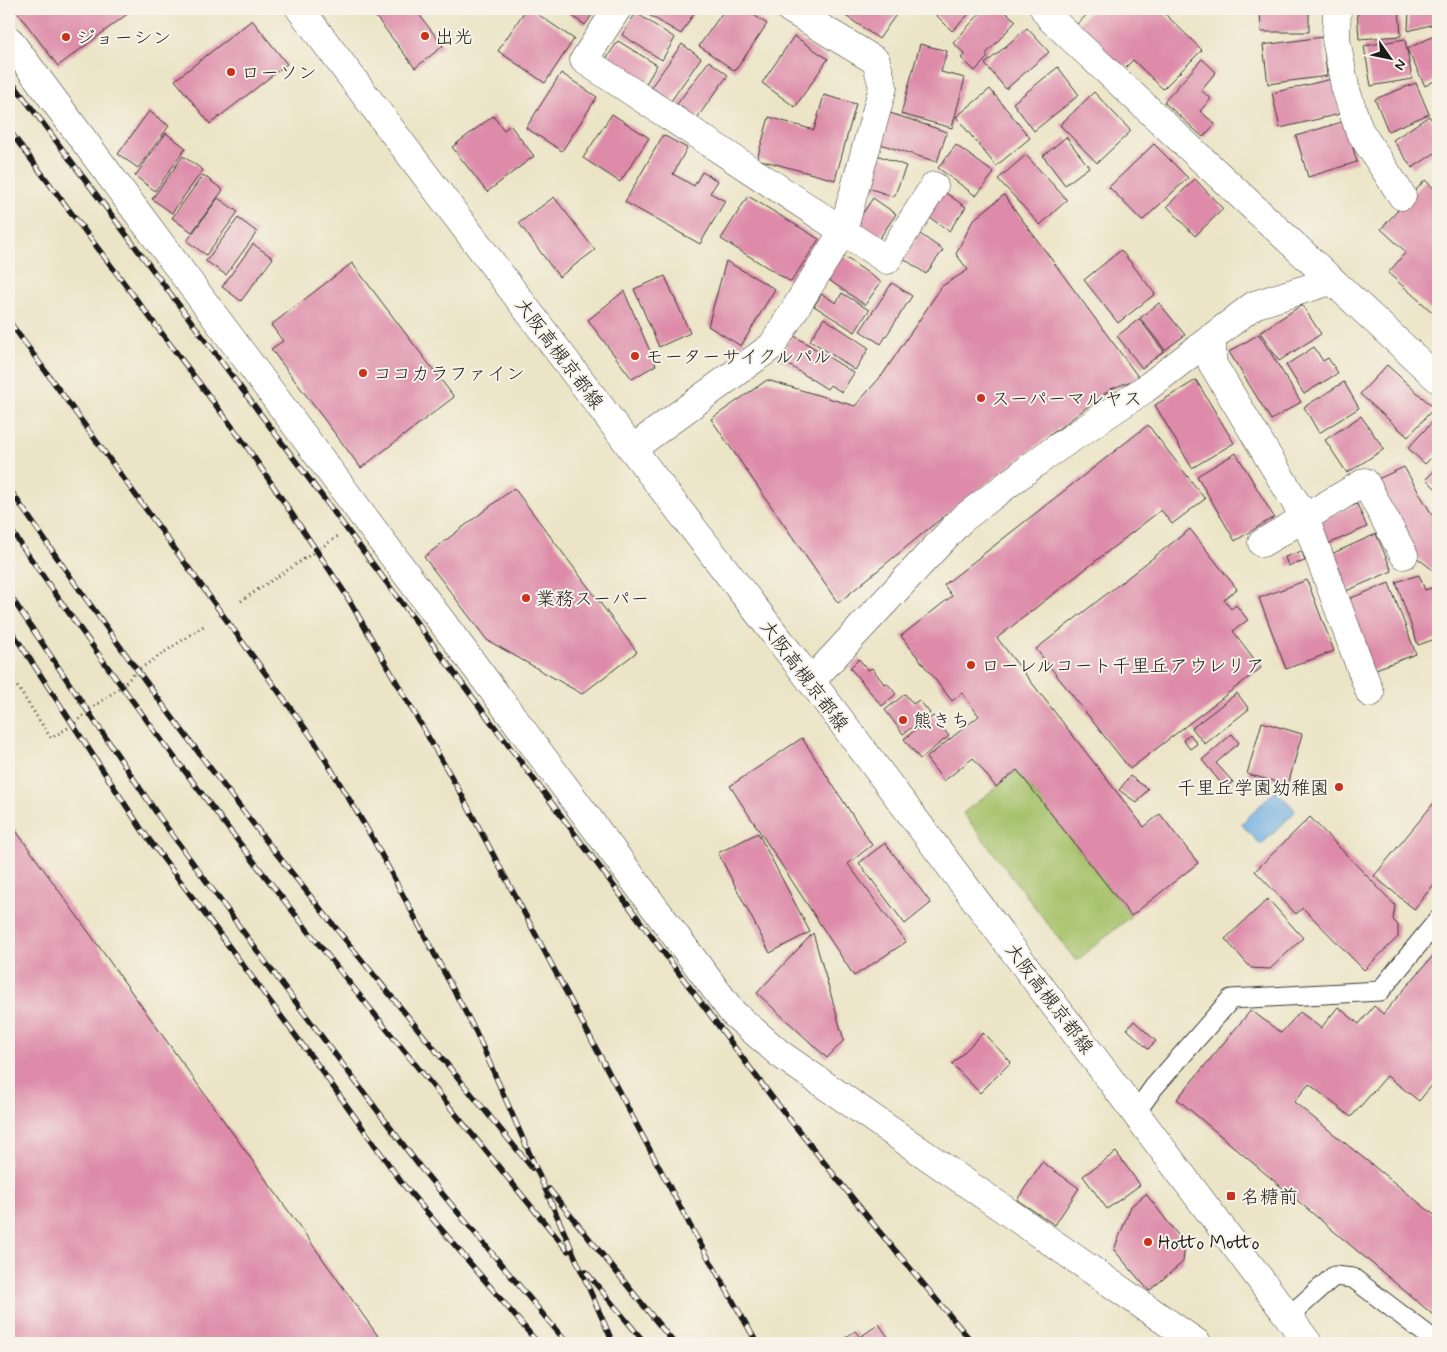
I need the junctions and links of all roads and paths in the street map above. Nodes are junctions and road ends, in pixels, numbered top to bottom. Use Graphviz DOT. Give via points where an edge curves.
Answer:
graph roads {
  1 [pos="300,9"];
  2 [pos="617,9"];
  3 [pos="790,9"];
  4 [pos="1044,9"];
  5 [pos="1337,9"];
  6 [pos="9,40"];
  7 [pos="934,186"];
  8 [pos="1402,196"];
  9 [pos="843,231"];
  10 [pos="1331,281"];
  11 [pos="1212,337"];
  12 [pos="1438,379"];
  13 [pos="632,449"];
  14 [pos="365,518"];
  15 [pos="1305,518"];
  16 [pos="1262,543"];
  17 [pos="1404,555"];
  18 [pos="241,601"];
  19 [pos="205,625"];
  20 [pos="9,674"];
  21 [pos="811,682"];
  22 [pos="1370,693"];
  23 [pos="1438,920"];
  24 [pos="1136,1112"];
  25 [pos="1288,1317"];
  26 [pos="1197,1343"];
  27 [pos="1308,1343"];
  28 [pos="1438,1343"];
  1 -- 13 [label="street, 大阪高槻京都線"];
  2 -- 9 [label="street" via="584,60"];
  3 -- 9 [label="street" via="876,62 883,87"];
  4 -- 10 [label="street"];
  5 -- 8 [label="street" via="1336,39 1345,87 1358,130"];
  6 -- 14 [label="street"];
  7 -- 9 [label="street" via="887,260"];
  9 -- 13 [label="street" via="772,346"];
  10 -- 11 [label="street" via="1254,305"];
  10 -- 12 [label="street"];
  11 -- 15 [label="street" via="1212,363"];
  11 -- 21 [label="street" via="960,520"];
  13 -- 21 [label="street, 大阪高槻京都線"];
  14 -- 18 [label="path"];
  14 -- 26 [label="street" via="733,1013 780,1054"];
  15 -- 16 [label="street"];
  15 -- 17 [label="street" via="1365,482"];
  15 -- 22 [label="street"];
  19 -- 20 [label="path" via="138,670 122,686 51,738"];
  21 -- 24 [label="street, 大阪高槻京都線"];
  23 -- 24 [label="lane" via="1380,991 1231,999"];
  24 -- 25 [label="street, 大阪高槻京都線"];
  25 -- 27 [label="street, 大阪高槻京都線"];
  25 -- 28 [label="lane" via="1334,1276 1353,1278"];
}
